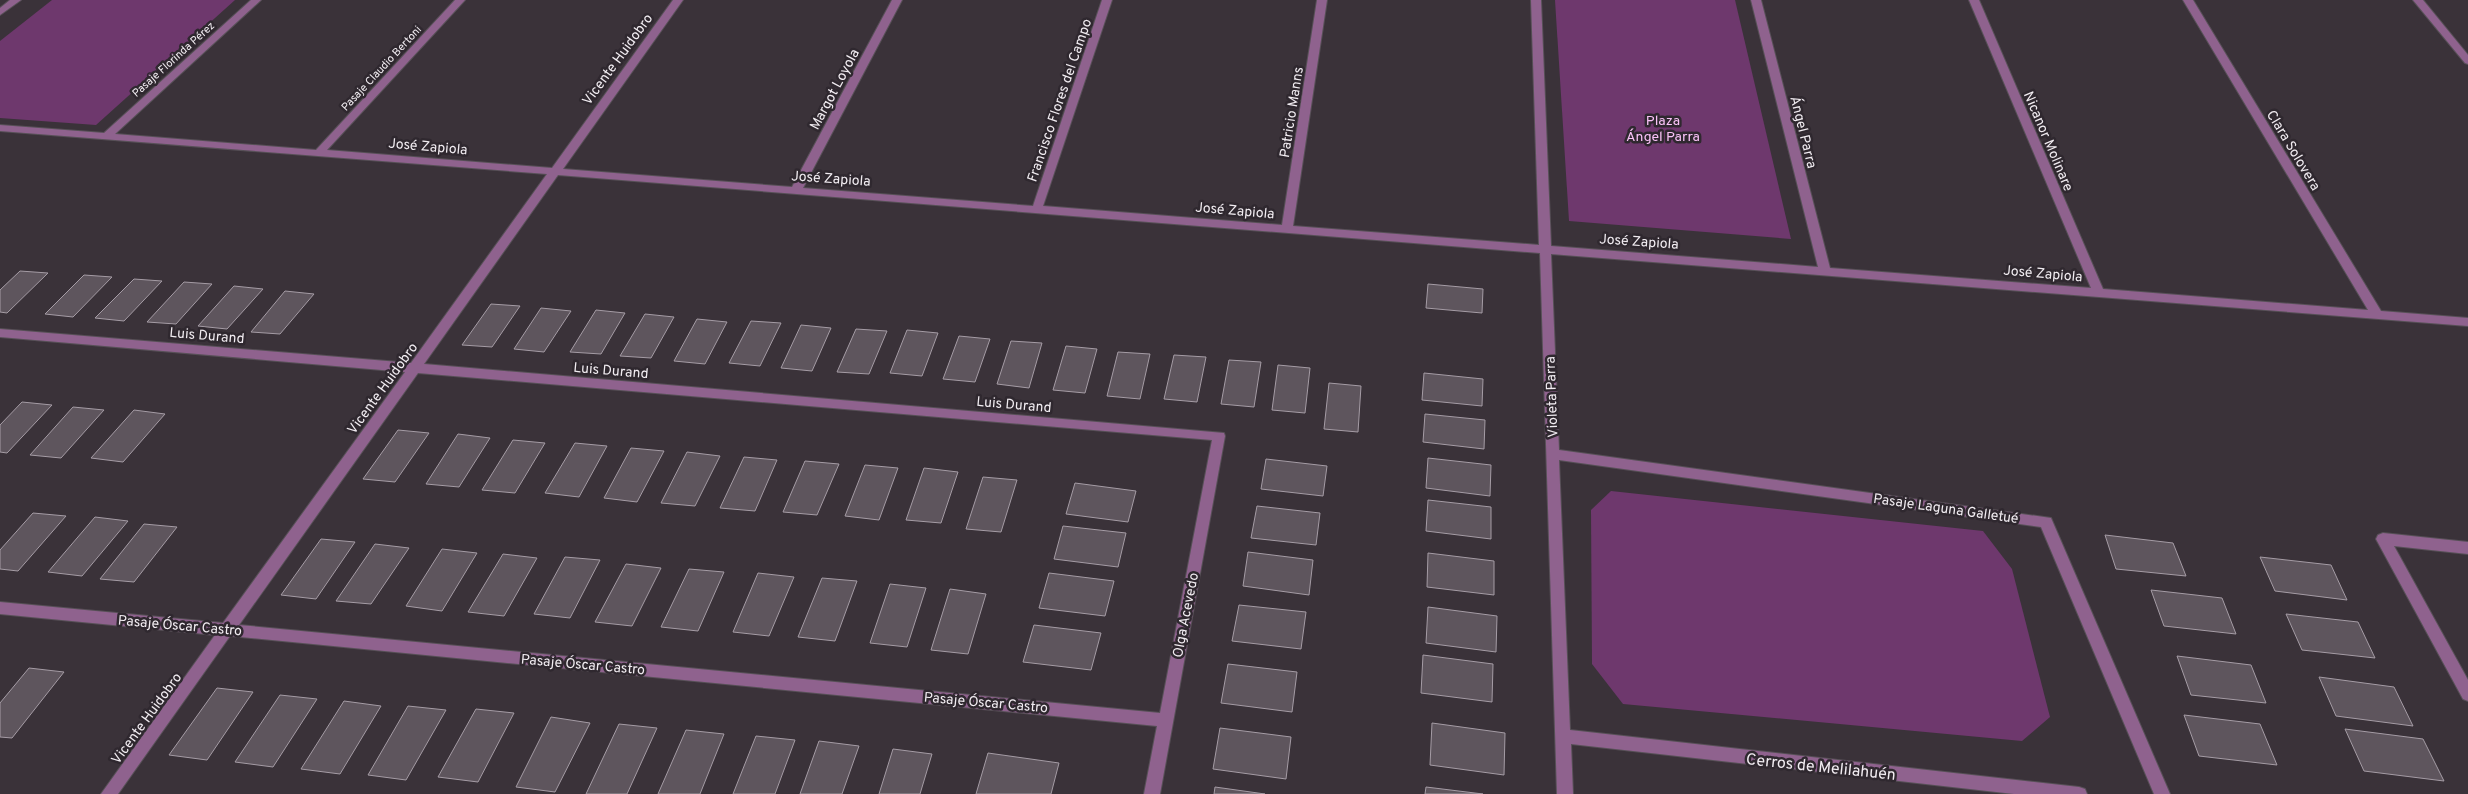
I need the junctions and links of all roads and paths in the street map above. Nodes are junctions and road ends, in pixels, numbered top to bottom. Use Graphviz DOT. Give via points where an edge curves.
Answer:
graph roads {
  1 [pos="16,0"];
  2 [pos="256,0"];
  3 [pos="460,0"];
  4 [pos="678,0"];
  5 [pos="897,0"];
  6 [pos="1107,0"];
  7 [pos="1322,0"];
  8 [pos="1536,0"];
  9 [pos="1756,0"];
  10 [pos="1974,0"];
  11 [pos="2188,0"];
  12 [pos="2418,0"];
  13 [pos="0,12"];
  14 [pos="2468,61"];
  15 [pos="0,128"];
  16 [pos="107,136"];
  17 [pos="319,153"];
  18 [pos="555,172"];
  19 [pos="796,190"];
  20 [pos="1037,209"];
  21 [pos="1287,229"];
  22 [pos="1546,249"];
  23 [pos="1825,271"];
  24 [pos="2099,293"];
  25 [pos="2377,315"];
  26 [pos="2468,322"];
  27 [pos="0,333"];
  28 [pos="414,368"];
  29 [pos="1218,436"];
  30 [pos="1553,454"];
  31 [pos="2468,548"];
  32 [pos="0,608"];
  33 [pos="227,629"];
  34 [pos="2468,694"];
  35 [pos="1166,720"];
  36 [pos="1563,736"];
  37 [pos="1982,789"];
  38 [pos="109,794"];
  39 [pos="1152,794"];
  40 [pos="1565,794"];
  41 [pos="2079,794"];
  42 [pos="2162,794"];
  1 -- 13 [label="street"];
  2 -- 16 [label="street, Pasaje Florinda Pérez"];
  3 -- 17 [label="street, Pasaje Claudio Bertoni"];
  4 -- 18 [label="street, Vicente Huidobro"];
  5 -- 19 [label="street, Margot Loyola"];
  6 -- 20 [label="street, Francisco Flores del Campo"];
  7 -- 21 [label="street, Patricio Manns"];
  8 -- 22 [label="street, Violeta Parra"];
  9 -- 23 [label="street, Ángel Parra"];
  10 -- 24 [label="street, Nicanor Molinare"];
  11 -- 25 [label="street, Clara Solovera"];
  12 -- 14 [label="street"];
  15 -- 16 [label="street, José Zapiola"];
  16 -- 17 [label="street, José Zapiola"];
  17 -- 18 [label="street, José Zapiola"];
  18 -- 19 [label="street, José Zapiola"];
  18 -- 28 [label="street, Vicente Huidobro"];
  19 -- 20 [label="street, José Zapiola"];
  20 -- 21 [label="street, José Zapiola"];
  21 -- 22 [label="street, José Zapiola"];
  22 -- 23 [label="street, José Zapiola"];
  22 -- 30 [label="street, Violeta Parra"];
  23 -- 24 [label="street, José Zapiola"];
  24 -- 25 [label="street, José Zapiola"];
  25 -- 26 [label="street, José Zapiola"];
  27 -- 28 [label="street, Luis Durand"];
  28 -- 29 [label="street, Luis Durand"];
  28 -- 33 [label="street, Vicente Huidobro"];
  29 -- 35 [label="street, Olga Acevedo"];
  30 -- 36 [label="street, Violeta Parra"];
  30 -- 42 [label="street, Pasaje Laguna Galletué" via="2046,522"];
  31 -- 34 [label="street" via="2383,539"];
  32 -- 33 [label="street, Pasaje Óscar Castro"];
  33 -- 35 [label="street, Pasaje Óscar Castro"];
  33 -- 38 [label="street, Vicente Huidobro"];
  35 -- 39 [label="street, Olga Acevedo"];
  36 -- 37 [label="street, Cerros de Melilahuén"];
  36 -- 40 [label="street, Violeta Parra"];
  37 -- 41 [label="street, Cerros de Melilahuén"];
}
